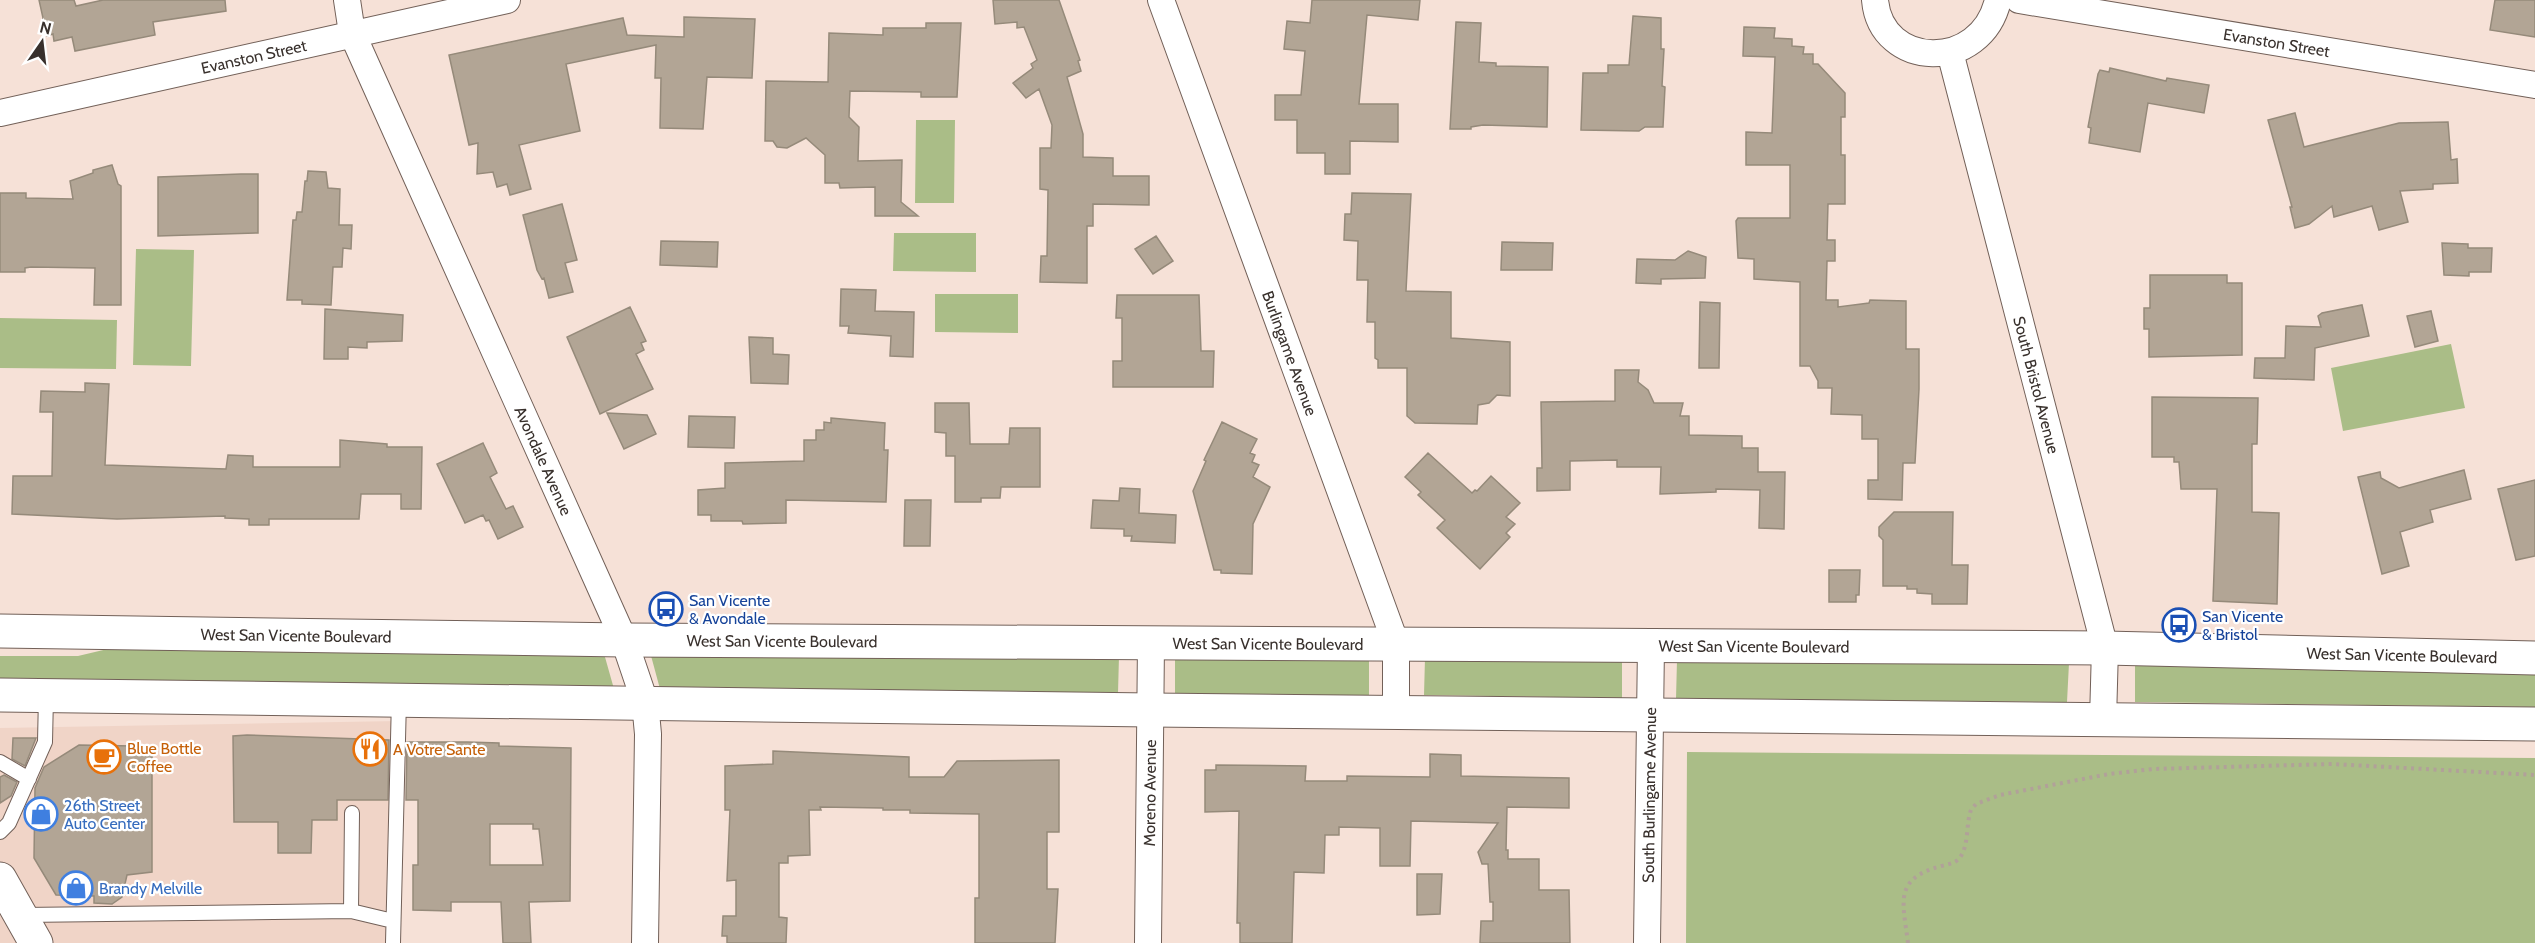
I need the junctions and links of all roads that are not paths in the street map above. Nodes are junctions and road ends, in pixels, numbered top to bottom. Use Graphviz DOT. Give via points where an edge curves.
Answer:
graph roads {
  1 [pos="347,0"];
  2 [pos="507,0"];
  3 [pos="1161,0"];
  4 [pos="1875,0"];
  5 [pos="1998,0"];
  6 [pos="2019,0"];
  7 [pos="352,33"];
  8 [pos="1950,52"];
  9 [pos="2535,85"];
  10 [pos="0,113"];
  11 [pos="0,632"];
  12 [pos="624,640"];
  13 [pos="1151,642"];
  14 [pos="1396,644"];
  15 [pos="1651,645"];
  16 [pos="2105,648"];
  17 [pos="2535,658"];
  18 [pos="0,695"];
  19 [pos="46,696"];
  20 [pos="399,699"];
  21 [pos="645,702"];
  22 [pos="1151,710"];
  23 [pos="1395,712"];
  24 [pos="1648,716"];
  25 [pos="2103,720"];
  26 [pos="2535,724"];
  27 [pos="0,762"];
  28 [pos="29,779"];
  29 [pos="352,813"];
  30 [pos="0,832"];
  31 [pos="0,879"];
  32 [pos="351,911"];
  33 [pos="393,931"];
  34 [pos="27,934"];
  35 [pos="645,943"];
  36 [pos="1148,943"];
  37 [pos="1647,943"];
  1 -- 7 [label="street, Avondale Avenue"];
  2 -- 7 [label="street, Evanston Street"];
  3 -- 14 [label="street, Burlingame Avenue"];
  4 -- 8 [label="street" via="1883,24 1896,39 1922,51"];
  5 -- 8 [label="street" via="1983,33"];
  6 -- 9 [label="street, Evanston Street"];
  7 -- 10 [label="street, Evanston Street"];
  7 -- 12 [label="street, Avondale Avenue"];
  8 -- 16 [label="street, South Bristol Avenue"];
  11 -- 12 [label="main road, West San Vicente Boulevard"];
  12 -- 13 [label="main road, West San Vicente Boulevard"];
  12 -- 21 [label="street, Avondale Avenue"];
  13 -- 14 [label="main road, West San Vicente Boulevard"];
  13 -- 22 [label="street, Moreno Avenue"];
  14 -- 15 [label="main road, West San Vicente Boulevard"];
  14 -- 23 [label="street, Burlingame Avenue"];
  15 -- 16 [label="main road, West San Vicente Boulevard"];
  15 -- 24 [label="street, South Burlingame Avenue"];
  16 -- 17 [label="main road, West San Vicente Boulevard"];
  16 -- 25 [label="street, South Bristol Avenue"];
  18 -- 19 [label="main road"];
  19 -- 20 [label="main road"];
  19 -- 28 [label="lane" via="45,742"];
  20 -- 21 [label="main road"];
  20 -- 33 [label="lane"];
  21 -- 22 [label="main road"];
  21 -- 35 [label="street, Avondale Avenue" via="649,740"];
  22 -- 23 [label="main road"];
  22 -- 36 [label="street, Moreno Avenue"];
  23 -- 24 [label="main road"];
  24 -- 25 [label="main road"];
  24 -- 37 [label="street, South Burlingame Avenue"];
  25 -- 26 [label="main road"];
  27 -- 28 [label="lane"];
  28 -- 30 [label="lane" via="9,823"];
  29 -- 32 [label="lane"];
  31 -- 34 [label="main road"];
  32 -- 33 [label="lane"];
  32 -- 34 [label="lane"];
}
